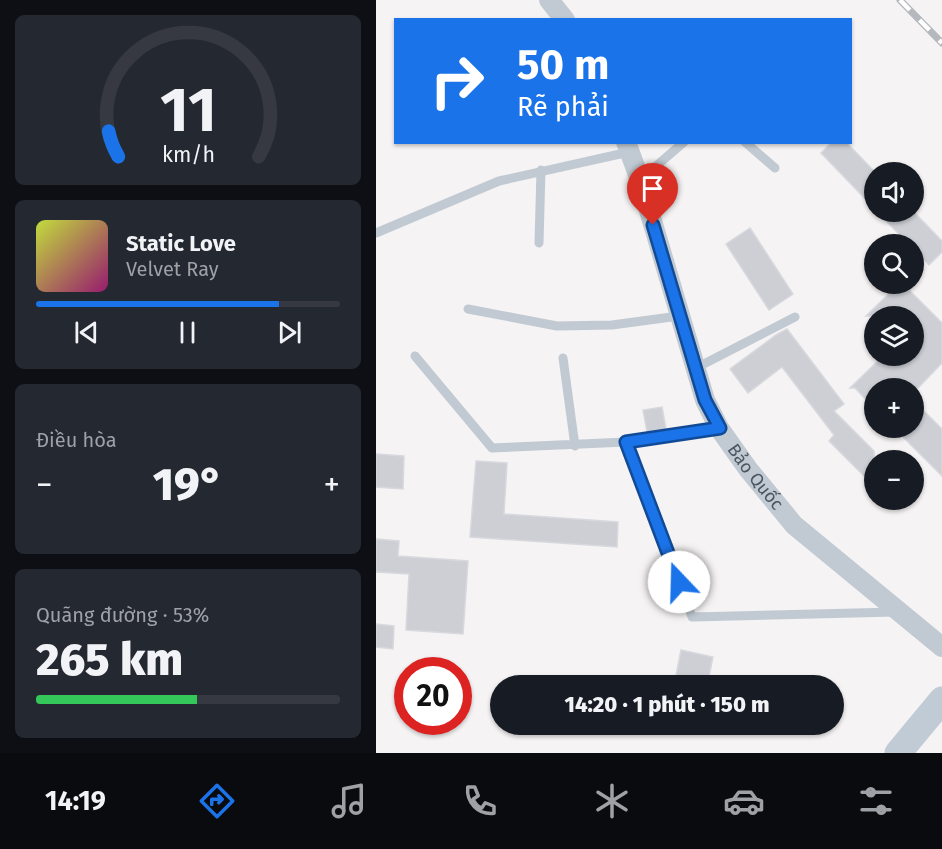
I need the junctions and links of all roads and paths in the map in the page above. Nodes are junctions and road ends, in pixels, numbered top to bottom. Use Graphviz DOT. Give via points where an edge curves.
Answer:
graph roads {
  1 [pos="549,0"];
  2 [pos="563,18"];
  3 [pos="682,144"];
  4 [pos="747,144"];
  5 [pos="627,147"];
  6 [pos="775,168"];
  7 [pos="541,170"];
  8 [pos="640,180"];
  9 [pos="376,233"];
  10 [pos="539,243"];
  11 [pos="468,309"];
  12 [pos="679,316"];
  13 [pos="795,318"];
  14 [pos="415,357"];
  15 [pos="563,358"];
  16 [pos="696,368"];
  17 [pos="720,428"];
  18 [pos="626,442"];
  19 [pos="575,446"];
  20 [pos="899,612"];
  21 [pos="942,647"];
  22 [pos="942,700"];
  23 [pos="898,753"];
  1 -- 2 [label="street"];
  3 -- 8 [label="lane"];
  4 -- 6 [label="lane"];
  5 -- 7 [label="lane"];
  5 -- 8 [label="street, Bảo Quốc"];
  7 -- 9 [label="lane" via="499,181"];
  7 -- 10 [label="lane"];
  8 -- 12 [label="street, Bảo Quốc"];
  11 -- 12 [label="lane" via="557,326 612,325"];
  12 -- 16 [label="street, Bảo Quốc"];
  13 -- 16 [label="lane"];
  14 -- 19 [label="lane" via="492,448"];
  15 -- 19 [label="lane"];
  16 -- 17 [label="street, Bảo Quốc" via="705,400"];
  17 -- 18 [label="lane"];
  17 -- 20 [label="street, Bảo Quốc" via="794,525"];
  18 -- 19 [label="lane"];
  18 -- 20 [label="lane" via="692,616"];
  20 -- 21 [label="street, Bảo Quốc"];
  22 -- 23 [label="main road"];
}
